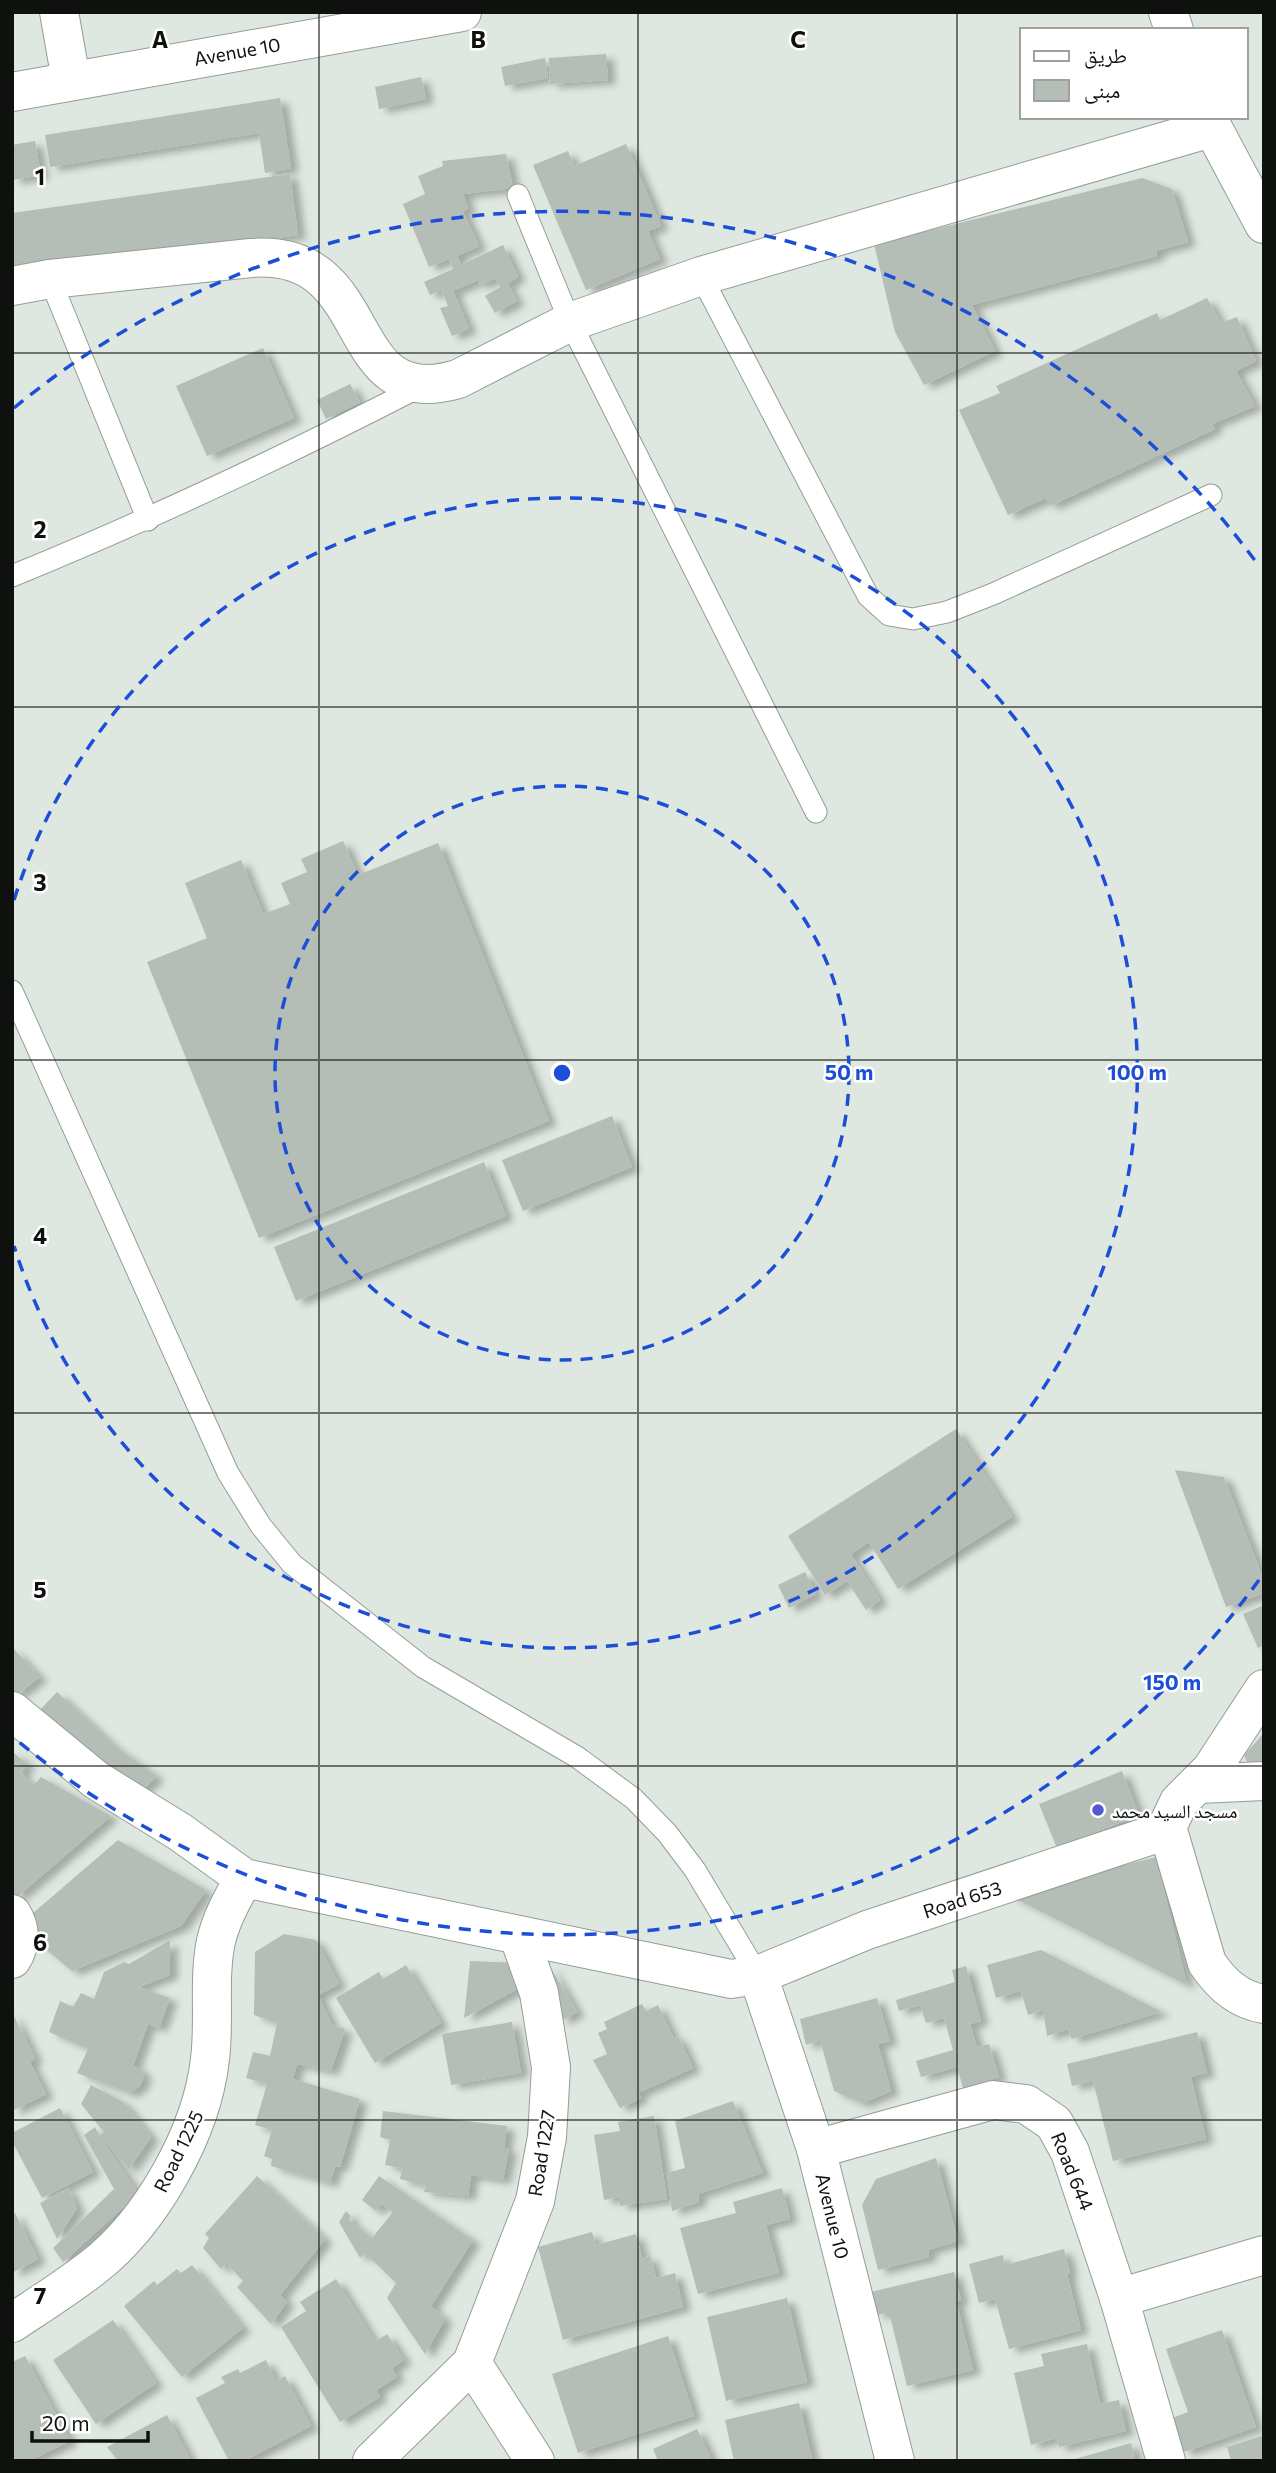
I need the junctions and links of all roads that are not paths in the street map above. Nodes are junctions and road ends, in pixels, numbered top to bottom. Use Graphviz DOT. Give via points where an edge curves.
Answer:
graph roads {
  1 [pos="59,12"];
  2 [pos="462,12"];
  3 [pos="71,80"];
  4 [pos="12,92"];
  5 [pos="1209,123"];
  6 [pos="518,195"];
  7 [pos="1264,224"];
  8 [pos="701,276"];
  9 [pos="50,279"];
  10 [pos="12,286"];
  11 [pos="570,322"];
  12 [pos="421,386"];
  13 [pos="1211,495"];
  14 [pos="148,520"];
  15 [pos="12,576"];
  16 [pos="816,812"];
  17 [pos="12,991"];
  18 [pos="1264,1689"];
  19 [pos="12,1712"];
  20 [pos="1264,1781"];
  21 [pos="1199,1784"];
  22 [pos="1167,1827"];
  23 [pos="244,1878"];
  24 [pos="12,1914"];
  25 [pos="519,1937"];
  26 [pos="12,1959"];
  27 [pos="758,1975"];
  28 [pos="1264,2004"];
  29 [pos="816,2149"];
  30 [pos="1264,2255"];
  31 [pos="1119,2298"];
  32 [pos="12,2323"];
  33 [pos="472,2363"];
  34 [pos="373,2461"];
  35 [pos="535,2461"];
  36 [pos="895,2461"];
  37 [pos="1166,2461"];
  1 -- 3 [label="street"];
  2 -- 3 [label="street, Avenue 10"];
  3 -- 4 [label="street, Avenue 10"];
  5 -- 7 [label="street"];
  5 -- 8 [label="street"];
  6 -- 11 [label="lane"];
  8 -- 11 [label="street"];
  8 -- 13 [label="lane" via="868,596 889,615 913,619 947,612"];
  9 -- 10 [label="street"];
  9 -- 12 [label="street" via="262,257 295,260 331,284 387,371 403,382"];
  9 -- 14 [label="lane"];
  11 -- 12 [label="street" via="458,379"];
  11 -- 16 [label="lane"];
  12 -- 14 [label="lane"];
  14 -- 15 [label="lane"];
  17 -- 27 [label="lane" via="228,1473 261,1526 292,1564 423,1667 577,1757 634,1799 695,1870"];
  18 -- 21 [label="street"];
  19 -- 23 [label="street" via="96,1780"];
  20 -- 21 [label="street"];
  21 -- 22 [label="street" via="1179,1802"];
  22 -- 27 [label="street, Road 653" via="1142,1840 834,1942"];
  22 -- 28 [label="street" via="1207,1963 1235,1994"];
  23 -- 25 [label="street"];
  23 -- 32 [label="street, Road 1225" via="216,1942 210,2061 189,2136 154,2199 127,2235 93,2267"];
  24 -- 26 [label="street" via="19,1930"];
  25 -- 27 [label="street" via="698,1974 731,1979"];
  25 -- 33 [label="street, Road 1227" via="547,2028 551,2067 547,2137 535,2201"];
  27 -- 29 [label="street, Avenue 10"];
  29 -- 31 [label="street, Road 644" via="976,2103 1026,2104 1054,2123 1063,2137"];
  29 -- 36 [label="street, Avenue 10"];
  30 -- 31 [label="street"];
  31 -- 37 [label="street, Road 644"];
  33 -- 34 [label="street, Road 1227"];
  33 -- 35 [label="street"];
}
